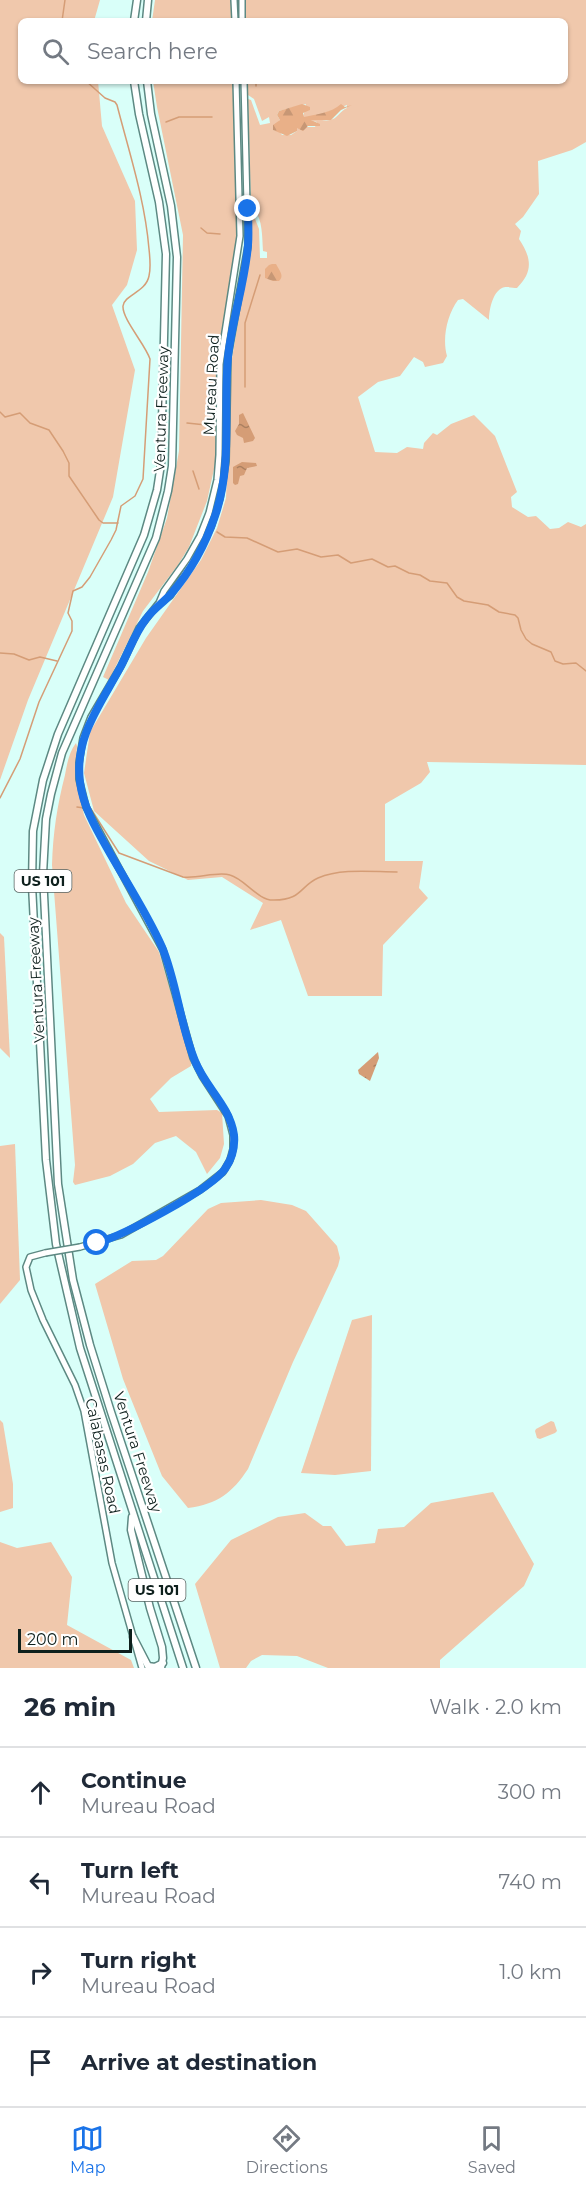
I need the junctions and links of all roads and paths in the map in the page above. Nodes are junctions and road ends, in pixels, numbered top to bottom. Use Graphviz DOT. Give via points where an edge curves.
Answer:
graph roads {
  1 [pos="137,0"];
  2 [pos="148,0"];
  3 [pos="234,0"];
  4 [pos="242,0"];
  5 [pos="134,18"];
  6 [pos="146,18"];
  7 [pos="235,18"];
  8 [pos="242,18"];
  9 [pos="134,84"];
  10 [pos="147,84"];
  11 [pos="236,84"];
  12 [pos="244,84"];
  13 [pos="158,604"];
  14 [pos="30,1257"];
  15 [pos="132,1511"];
  16 [pos="133,1637"];
  17 [pos="162,1665"];
  18 [pos="142,1668"];
  19 [pos="183,1668"];
  20 [pos="196,1668"];
  1 -- 5 [label="highway"];
  2 -- 6 [label="highway"];
  3 -- 7 [label="main road"];
  4 -- 8 [label="main road"];
  9 -- 15 [label="highway, Ventura Freeway / US 101" via="166,254 161,464 144,535 50,758 38,803 32,856 46,1160 53,1226 73,1320"];
  10 -- 20 [label="highway, Ventura Freeway / US 101" via="177,257 172,466 156,538 62,753 46,819 43,874 58,1184 74,1280 111,1412"];
  11 -- 13 [label="main road, Mureau Road" via="240,236 221,354 217,480 200,536"];
  12 -- 13 [label="main road, Mureau Road" via="248,235 228,356 223,485 215,516 197,555 170,596"];
  13 -- 14 [label="main road, Mureau Road, bridge" via="140,628 91,717 81,749 79,779 91,818 163,950 194,1058 228,1116 234,1135 233,1149 223,1172 200,1190 121,1235"];
  14 -- 16 [label="main road, Calabasas Road" via="26,1268 31,1290 84,1411 113,1570"];
  15 -- 17 [label="highway" via="131,1530 162,1647"];
  15 -- 19 [label="highway, Ventura Freeway / US 101"];
  16 -- 17 [label="highway" via="148,1666"];
  16 -- 18 [label="main road, Calabasas Road"];
}
